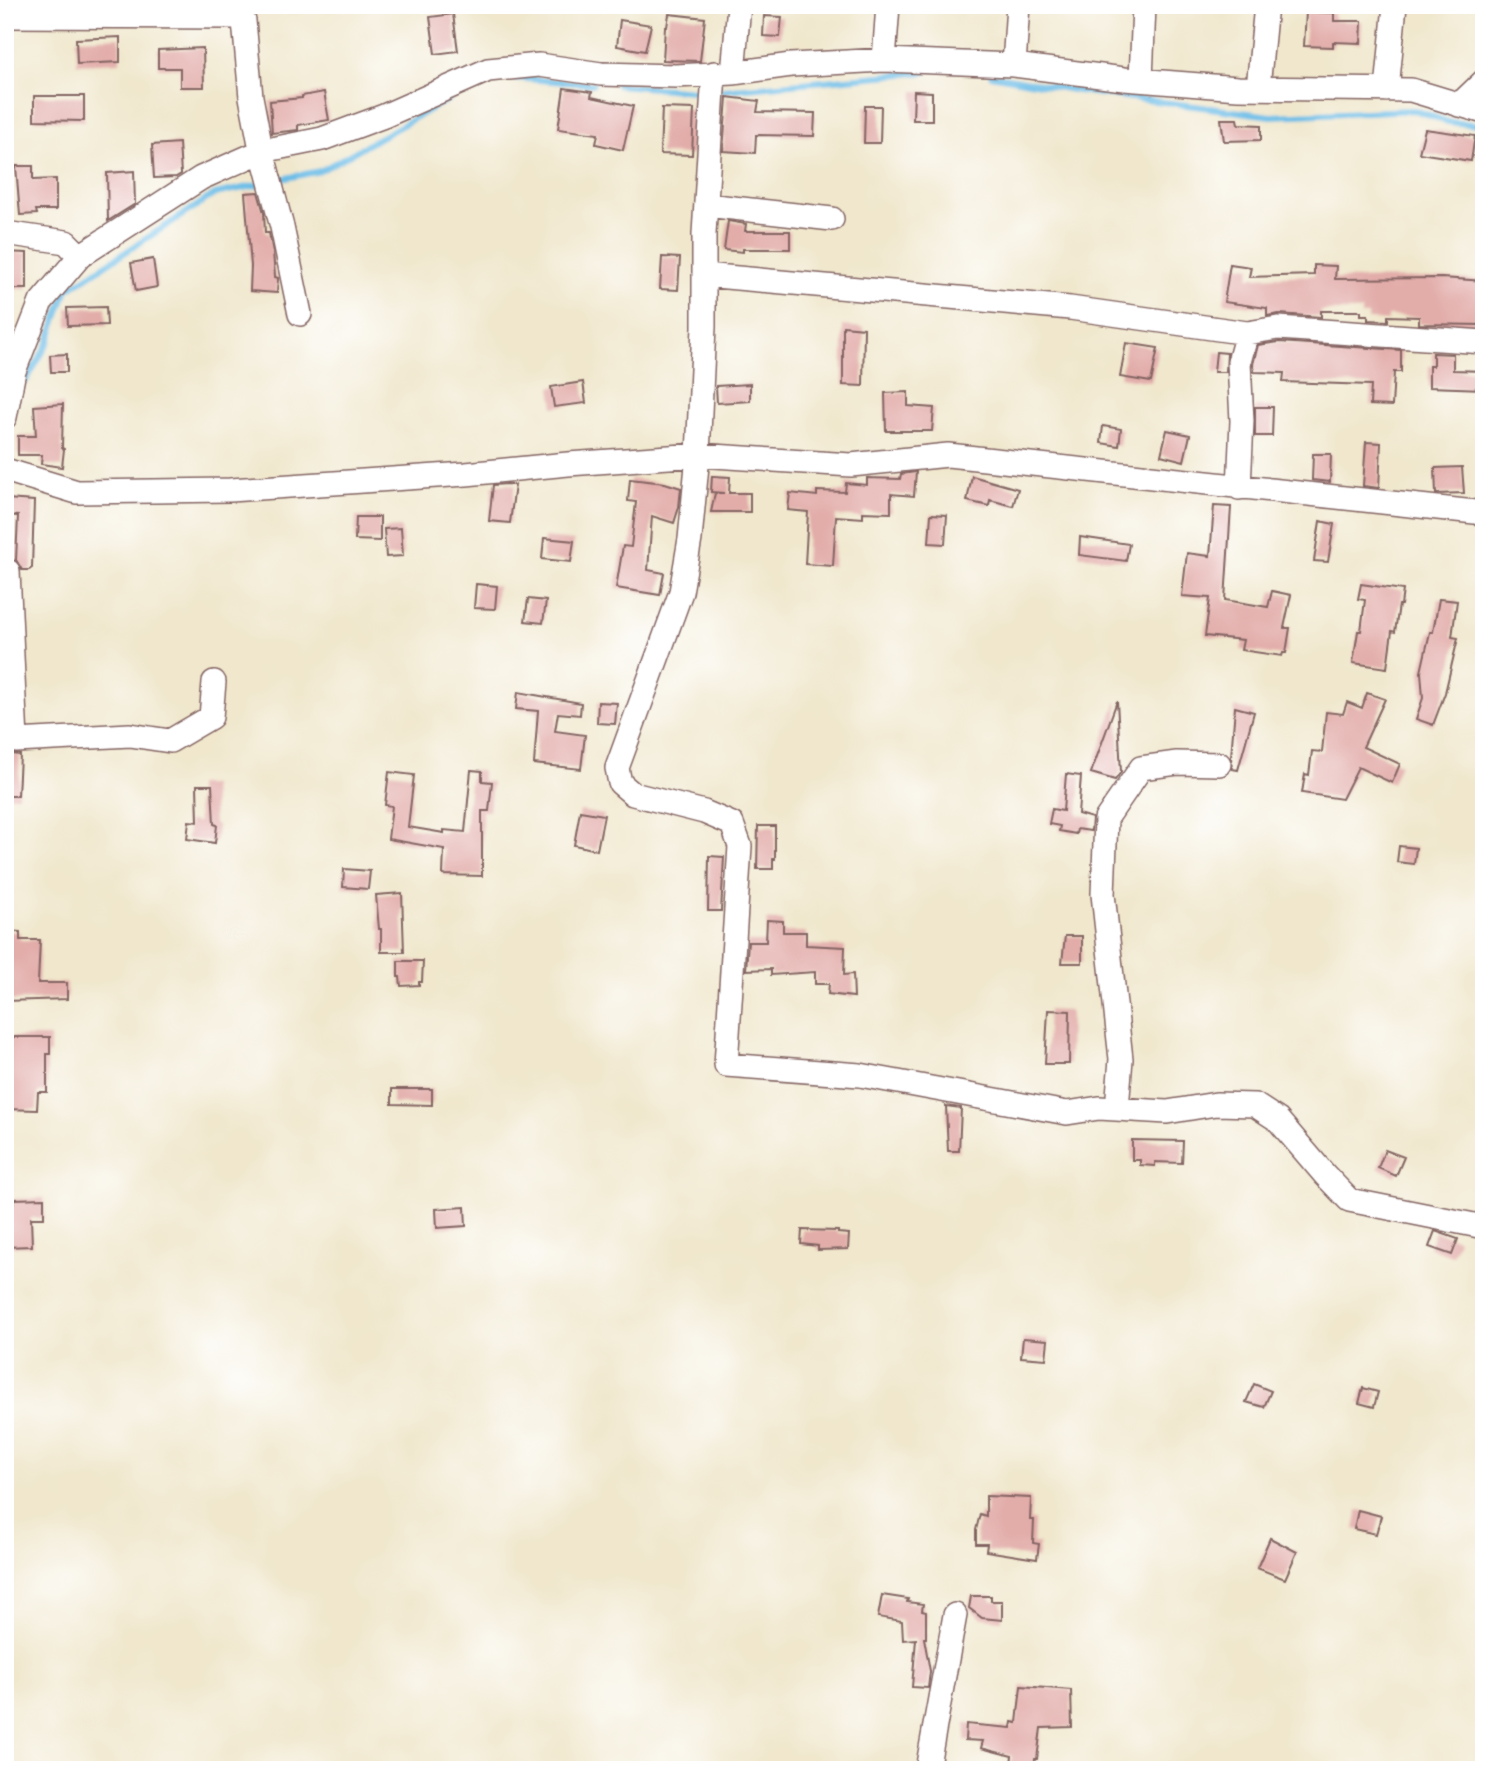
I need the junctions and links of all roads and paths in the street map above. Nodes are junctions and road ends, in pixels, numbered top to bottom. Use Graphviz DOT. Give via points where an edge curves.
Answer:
graph roads {
  1 [pos="739,5"];
  2 [pos="888,5"];
  3 [pos="1018,5"];
  4 [pos="1144,5"];
  5 [pos="1266,5"];
  6 [pos="1395,5"];
  7 [pos="5,16"];
  8 [pos="884,60"];
  9 [pos="1014,65"];
  10 [pos="723,73"];
  11 [pos="1141,80"];
  12 [pos="1484,81"];
  13 [pos="1258,88"];
  14 [pos="1387,90"];
  15 [pos="1459,104"];
  16 [pos="1484,112"];
  17 [pos="262,151"];
  18 [pos="706,205"];
  19 [pos="832,219"];
  20 [pos="5,233"];
  21 [pos="80,256"];
  22 [pos="704,275"];
  23 [pos="300,314"];
  24 [pos="1247,333"];
  25 [pos="1484,342"];
  26 [pos="8,393"];
  27 [pos="5,417"];
  28 [pos="698,456"];
  29 [pos="5,470"];
  30 [pos="1239,488"];
  31 [pos="1484,513"];
  32 [pos="8,571"];
  33 [pos="214,682"];
  34 [pos="1219,764"];
  35 [pos="1117,1108"];
  36 [pos="1484,1227"];
  37 [pos="956,1615"];
  38 [pos="927,1770"];
  1 -- 10 [label="street"];
  2 -- 8 [label="street"];
  3 -- 9 [label="street"];
  4 -- 11 [label="street"];
  5 -- 13 [label="street"];
  6 -- 14 [label="street"];
  7 -- 17 [label="street" via="244,21"];
  8 -- 9 [label="street"];
  8 -- 10 [label="street"];
  9 -- 11 [label="street"];
  10 -- 17 [label="street" via="601,74 539,65 488,70 322,139"];
  10 -- 18 [label="street"];
  11 -- 13 [label="street"];
  12 -- 15 [label="street"];
  13 -- 14 [label="street"];
  14 -- 15 [label="street" via="1411,90"];
  15 -- 16 [label="street"];
  17 -- 21 [label="street" via="201,178"];
  17 -- 23 [label="street"];
  18 -- 19 [label="street"];
  18 -- 22 [label="street"];
  20 -- 21 [label="street" via="66,242"];
  21 -- 26 [label="street" via="41,302"];
  22 -- 24 [label="street" via="1070,308"];
  22 -- 28 [label="street"];
  24 -- 25 [label="street" via="1278,328"];
  24 -- 30 [label="street" via="1239,362"];
  26 -- 27 [label="street"];
  28 -- 29 [label="street" via="230,490 77,492"];
  28 -- 30 [label="street" via="851,465 948,456"];
  28 -- 35 [label="street" via="681,592 617,768 620,783 633,794 732,824 740,846 726,1065 860,1075 1067,1113"];
  30 -- 31 [label="street"];
  32 -- 33 [label="street" via="16,741 130,735 170,741 211,717"];
  34 -- 35 [label="street" via="1177,762 1141,768 1106,819 1103,894 1121,1059"];
  35 -- 36 [label="street" via="1167,1112 1216,1104 1255,1105 1278,1120 1349,1200"];
  37 -- 38 [label="street"];
}
